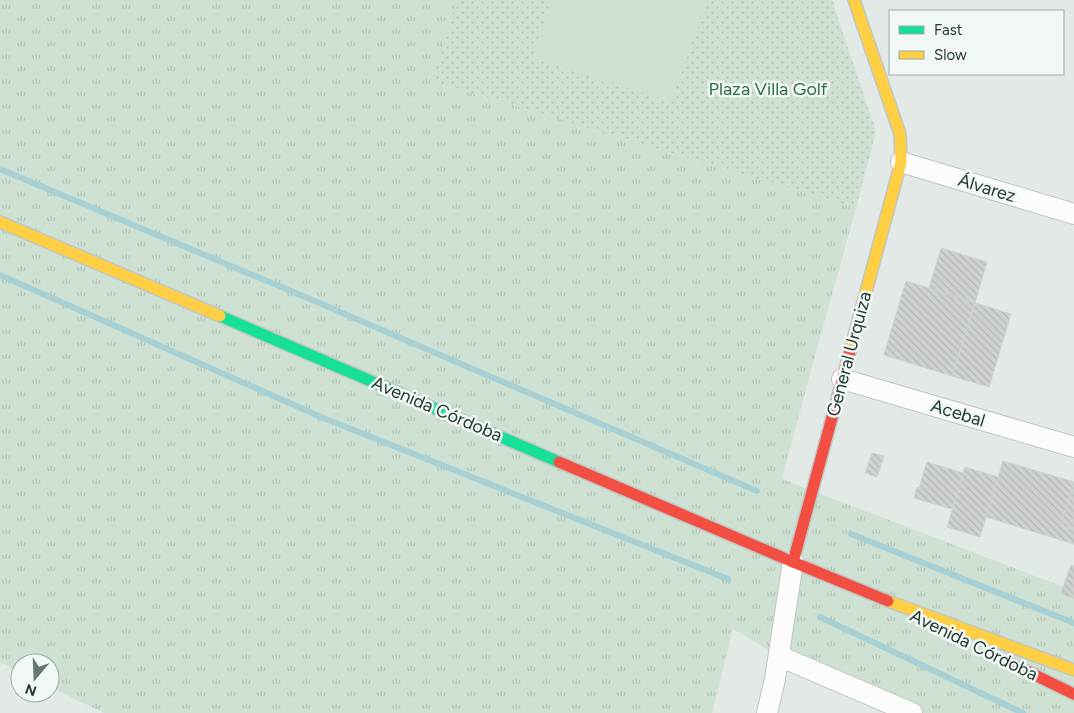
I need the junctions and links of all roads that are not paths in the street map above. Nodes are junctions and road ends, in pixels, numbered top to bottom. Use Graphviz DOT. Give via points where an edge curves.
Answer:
graph roads {
  1 [pos="854,0"];
  2 [pos="901,162"];
  3 [pos="1074,214"];
  4 [pos="0,222"];
  5 [pos="842,379"];
  6 [pos="1074,447"];
  7 [pos="793,562"];
  8 [pos="874,596"];
  9 [pos="970,643"];
  10 [pos="779,656"];
  11 [pos="1004,660"];
  12 [pos="1074,670"];
  13 [pos="1074,694"];
  14 [pos="767,713"];
  15 [pos="912,713"];
  1 -- 2 [label="main road, General Urquiza" via="900,134"];
  2 -- 3 [label="street, Álvarez"];
  2 -- 5 [label="main road, General Urquiza"];
  4 -- 7 [label="main road, Avenida Córdoba"];
  5 -- 6 [label="street, Acebal"];
  5 -- 7 [label="main road, General Urquiza"];
  7 -- 8 [label="main road, Avenida Córdoba"];
  7 -- 10 [label="street, General Urquiza"];
  8 -- 9 [label="main road, Avenida Córdoba"];
  8 -- 12 [label="main road, Avenida Córdoba"];
  10 -- 14 [label="street, General Urquiza"];
  10 -- 15 [label="street"];
  11 -- 13 [label="main road, Avenida Córdoba"];
}
